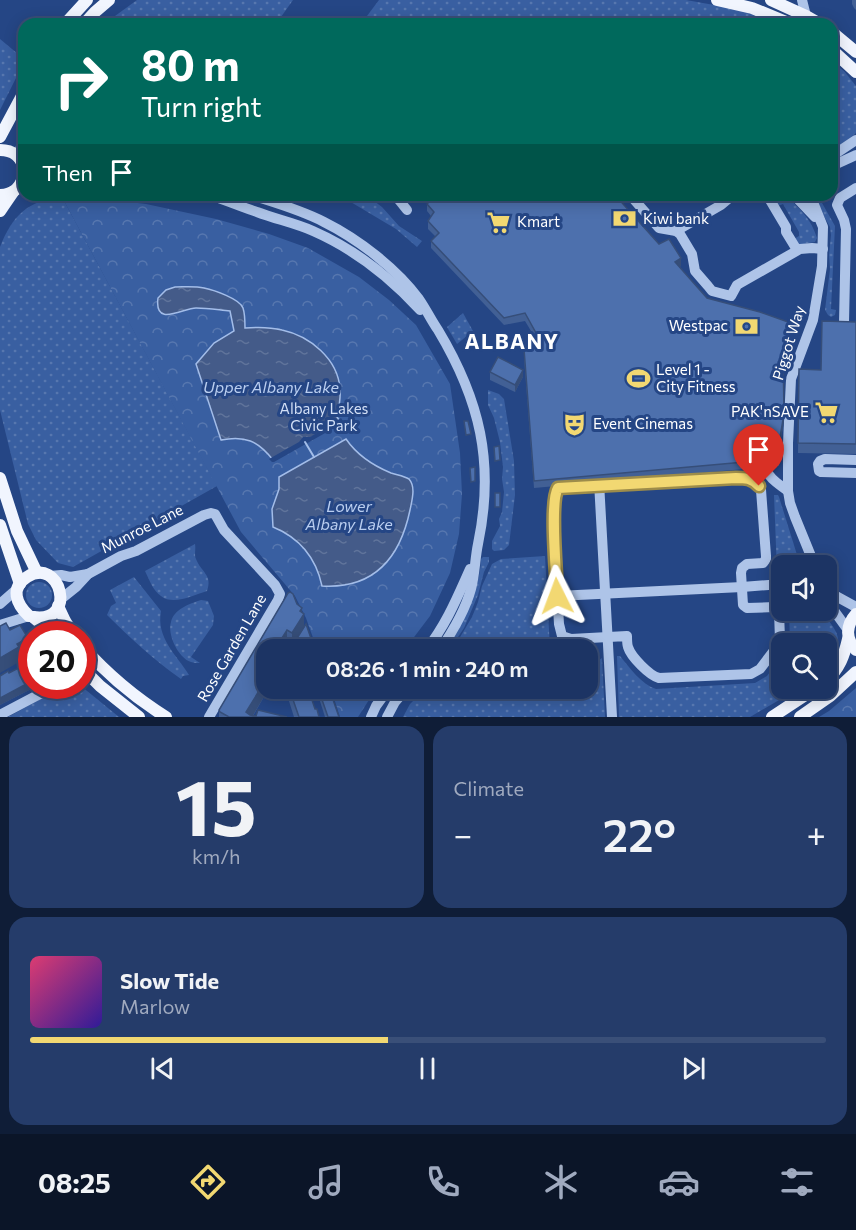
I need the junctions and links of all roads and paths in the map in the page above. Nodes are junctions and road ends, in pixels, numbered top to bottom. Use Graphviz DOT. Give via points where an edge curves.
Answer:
graph roads {
  1 [pos="87,0"];
  2 [pos="109,0"];
  3 [pos="717,0"];
  4 [pos="772,0"];
  5 [pos="781,0"];
  6 [pos="802,0"];
  7 [pos="806,16"];
  8 [pos="70,18"];
  9 [pos="90,18"];
  10 [pos="776,18"];
  11 [pos="810,18"];
  12 [pos="838,37"];
  13 [pos="856,52"];
  14 [pos="838,56"];
  15 [pos="856,72"];
  16 [pos="18,103"];
  17 [pos="0,137"];
  18 [pos="856,140"];
  19 [pos="0,150"];
  20 [pos="838,152"];
  21 [pos="856,155"];
  22 [pos="18,160"];
  23 [pos="838,163"];
  24 [pos="856,188"];
  25 [pos="18,189"];
  26 [pos="0,195"];
  27 [pos="228,201"];
  28 [pos="265,201"];
  29 [pos="272,201"];
  30 [pos="279,201"];
  31 [pos="288,201"];
  32 [pos="400,201"];
  33 [pos="635,201"];
  34 [pos="726,201"];
  35 [pos="771,201"];
  36 [pos="800,201"];
  37 [pos="813,201"];
  38 [pos="240,205"];
  39 [pos="292,208"];
  40 [pos="407,210"];
  41 [pos="0,211"];
  42 [pos="290,222"];
  43 [pos="675,231"];
  44 [pos="823,233"];
  45 [pos="823,249"];
  46 [pos="797,250"];
  47 [pos="828,322"];
  48 [pos="856,323"];
  49 [pos="434,325"];
  50 [pos="856,460"];
  51 [pos="765,467"];
  52 [pos="856,473"];
  53 [pos="0,478"];
  54 [pos="600,484"];
  55 [pos="788,491"];
  56 [pos="211,513"];
  57 [pos="0,525"];
  58 [pos="476,555"];
  59 [pos="811,555"];
  60 [pos="88,574"];
  61 [pos="43,575"];
  62 [pos="771,585"];
  63 [pos="19,586"];
  64 [pos="742,587"];
  65 [pos="606,594"];
  66 [pos="557,596"];
  67 [pos="837,597"];
  68 [pos="59,602"];
  69 [pos="0,604"];
  70 [pos="856,607"];
  71 [pos="856,614"];
  72 [pos="31,616"];
  73 [pos="837,617"];
  74 [pos="37,621"];
  75 [pos="65,621"];
  76 [pos="0,625"];
  77 [pos="848,634"];
  78 [pos="608,637"];
  79 [pos="434,639"];
  80 [pos="447,639"];
  81 [pos="856,650"];
  82 [pos="96,660"];
  83 [pos="837,669"];
  84 [pos="856,672"];
  85 [pos="96,682"];
  86 [pos="30,699"];
  87 [pos="381,699"];
  88 [pos="398,699"];
  89 [pos="799,699"];
  90 [pos="813,712"];
  91 [pos="0,715"];
  92 [pos="139,717"];
  93 [pos="166,717"];
  94 [pos="209,717"];
  95 [pos="371,717"];
  96 [pos="387,717"];
  97 [pos="612,717"];
  98 [pos="771,717"];
  99 [pos="800,717"];
  1 -- 8 [label="main road"];
  2 -- 9 [label="main road"];
  3 -- 10 [label="main road"];
  4 -- 5 [label="street"];
  4 -- 7 [label="main road"];
  6 -- 7 [label="street"];
  7 -- 11 [label="main road"];
  12 -- 13 [label="main road"];
  14 -- 15 [label="main road"];
  16 -- 17 [label="main road"];
  18 -- 20 [label="street"];
  19 -- 22 [label="main road" via="10,151"];
  21 -- 23 [label="street"];
  24 -- 47 [label="street" via="840,198 837,205 846,229"];
  25 -- 26 [label="main road"];
  25 -- 41 [label="main road"];
  27 -- 38 [label="street"];
  28 -- 38 [label="street" via="256,207"];
  29 -- 42 [label="street" via="273,209"];
  30 -- 39 [label="street"];
  31 -- 39 [label="street"];
  32 -- 40 [label="street"];
  33 -- 43 [label="street" via="659,228"];
  34 -- 43 [label="street"];
  35 -- 46 [label="street"];
  36 -- 44 [label="street"];
  37 -- 44 [label="street, Piggot Way"];
  38 -- 42 [label="street"];
  39 -- 49 [label="street" via="324,222 367,249 418,297"];
  42 -- 49 [label="street" via="350,250 372,265"];
  43 -- 46 [label="street" via="692,254 697,274 712,291 730,296 737,285"];
  44 -- 45 [label="street, Piggot Way"];
  45 -- 46 [label="street"];
  45 -- 47 [label="street, Piggot Way"];
  47 -- 48 [label="street"];
  47 -- 55 [label="street, Piggot Way" via="806,342 791,379 793,444"];
  49 -- 58 [label="street" via="468,390 481,436 485,496"];
  50 -- 52 [label="street" via="825,459 818,466 822,472"];
  51 -- 55 [label="street"];
  53 -- 61 [label="main road" via="17,531"];
  54 -- 64 [label="street" via="736,478 755,482 763,498 766,559 760,564 743,566"];
  54 -- 65 [label="street"];
  54 -- 66 [label="street" via="558,488 555,493"];
  55 -- 59 [label="street, Piggot Way"];
  56 -- 60 [label="street, Munroe Lane"];
  56 -- 94 [label="street, Rose Garden Lane" via="280,594"];
  57 -- 63 [label="main road"];
  58 -- 79 [label="street" via="452,610"];
  58 -- 80 [label="street" via="468,597"];
  60 -- 61 [label="street, Munroe Lane"];
  60 -- 68 [label="street, Munroe Lane"];
  61 -- 63 [label="main road" via="30,575"];
  61 -- 68 [label="main road" via="59,586"];
  62 -- 64 [label="street"];
  63 -- 69 [label="street"];
  63 -- 72 [label="main road" via="17,601"];
  64 -- 65 [label="street"];
  64 -- 78 [label="street" via="745,608 779,610 779,644 754,673 656,678 631,653 627,636"];
  65 -- 66 [label="street"];
  65 -- 78 [label="street"];
  66 -- 78 [label="street" via="559,631 564,637"];
  67 -- 70 [label="street"];
  68 -- 72 [label="main road" via="50,615"];
  68 -- 75 [label="main road"];
  71 -- 77 [label="main road"];
  72 -- 74 [label="main road"];
  72 -- 76 [label="street"];
  73 -- 77 [label="street"];
  77 -- 81 [label="main road"];
  77 -- 83 [label="main road"];
  78 -- 97 [label="street"];
  82 -- 93 [label="main road"];
  84 -- 90 [label="main road"];
  85 -- 92 [label="main road"];
  86 -- 91 [label="street"];
  87 -- 95 [label="street"];
  88 -- 96 [label="street"];
  89 -- 98 [label="main road"];
  90 -- 99 [label="main road"];
}
